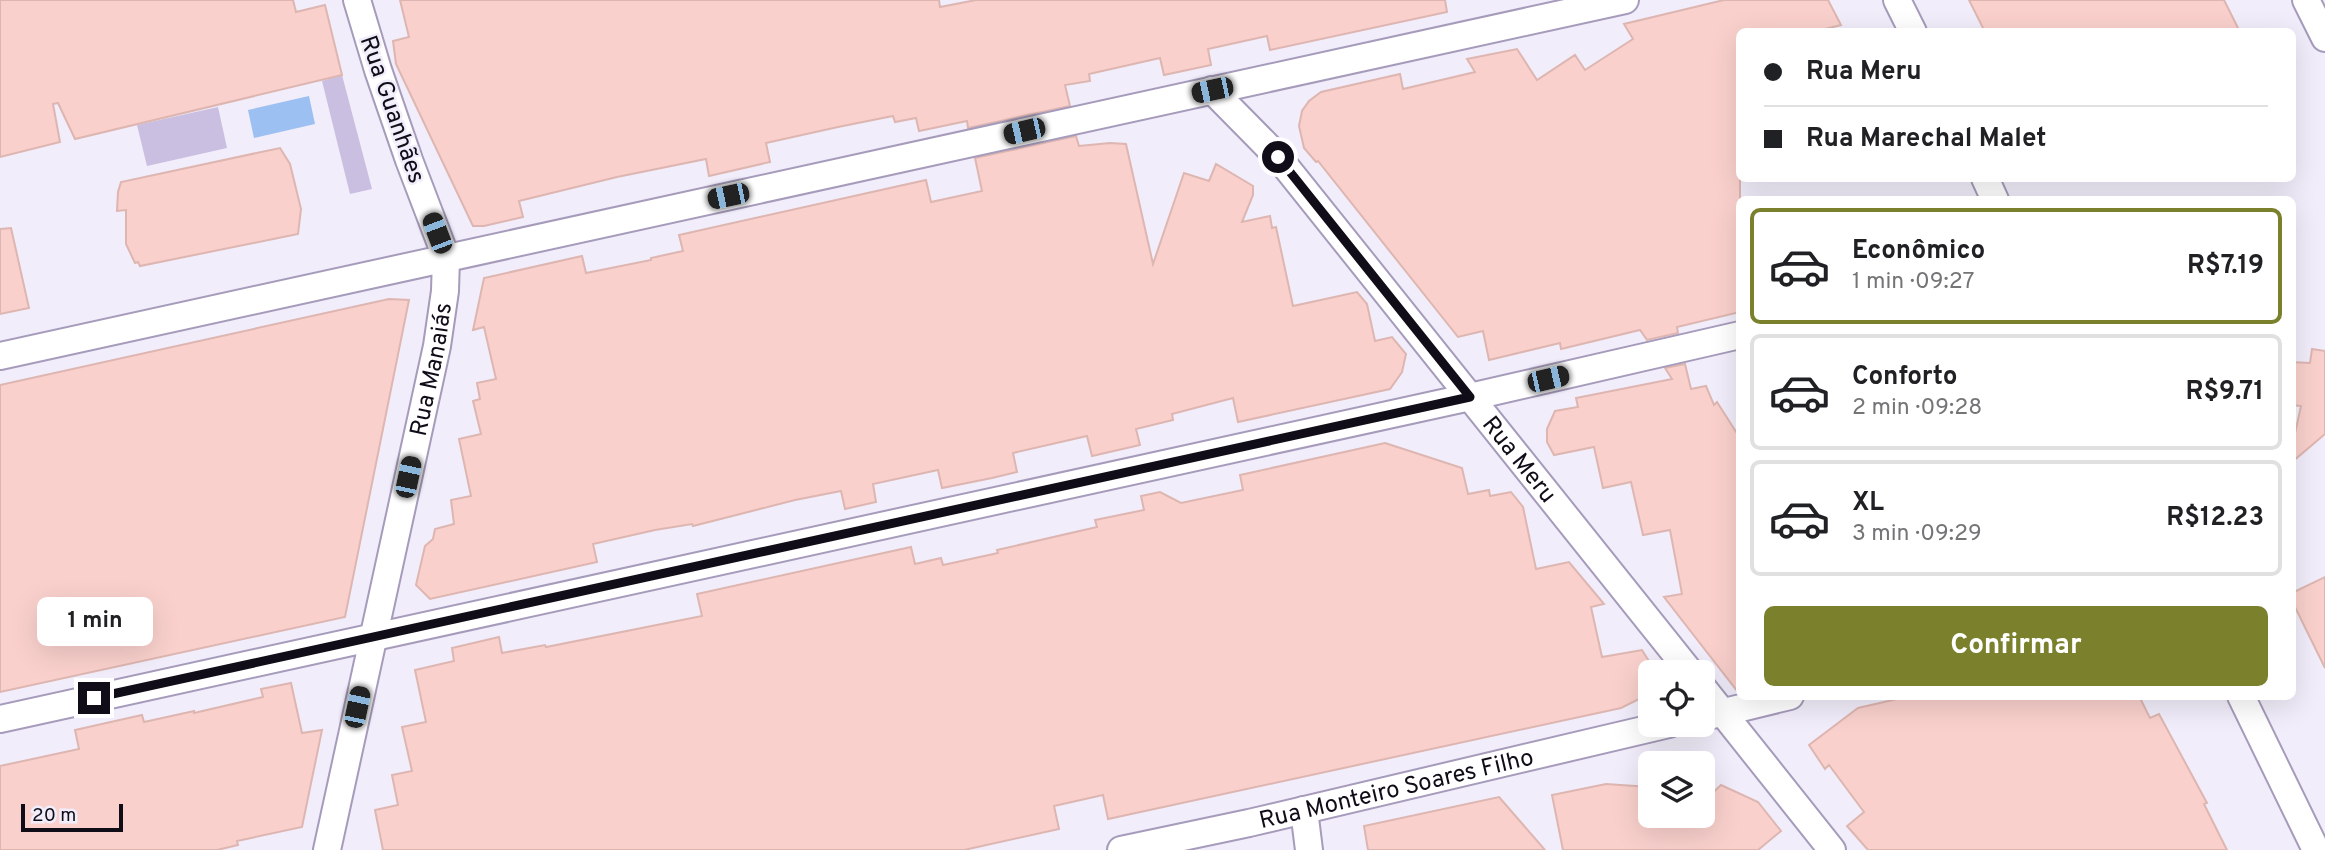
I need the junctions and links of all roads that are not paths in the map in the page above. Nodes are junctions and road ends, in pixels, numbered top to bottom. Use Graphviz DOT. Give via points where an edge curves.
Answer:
graph roads {
  1 [pos="357,0"];
  2 [pos="1897,0"];
  3 [pos="2306,0"];
  4 [pos="1608,2"];
  5 [pos="1911,28"];
  6 [pos="2325,38"];
  7 [pos="1212,90"];
  8 [pos="446,257"];
  9 [pos="1736,336"];
  10 [pos="0,356"];
  11 [pos="1470,397"];
  12 [pos="372,637"];
  13 [pos="1680,660"];
  14 [pos="1773,700"];
  15 [pos="2243,700"];
  16 [pos="1715,713"];
  17 [pos="1715,717"];
  18 [pos="0,719"];
  19 [pos="1638,731"];
  20 [pos="1304,810"];
  21 [pos="1183,845"];
  22 [pos="327,850"];
  23 [pos="1121,850"];
  24 [pos="1309,850"];
  25 [pos="1832,850"];
  26 [pos="2316,850"];
  1 -- 8 [label="street, Rua Guanhães" via="404,147"];
  2 -- 5 [label="street"];
  3 -- 6 [label="street"];
  4 -- 7 [label="street"];
  7 -- 8 [label="street"];
  7 -- 11 [label="street, Rua Meru" via="1278,157"];
  8 -- 10 [label="street"];
  8 -- 12 [label="street, Rua Manaiás" via="437,346"];
  9 -- 11 [label="street"];
  11 -- 12 [label="street"];
  11 -- 13 [label="street, Rua Meru"];
  12 -- 18 [label="street"];
  12 -- 22 [label="street, Rua Manaiás"];
  14 -- 16 [label="street"];
  15 -- 26 [label="street"];
  17 -- 25 [label="street"];
  19 -- 20 [label="street, Rua Monteiro Soares Filho"];
  20 -- 21 [label="street, Rua Monteiro Soares Filho"];
  20 -- 24 [label="street"];
  21 -- 23 [label="street, Rua Monteiro Soares Filho"];
}
